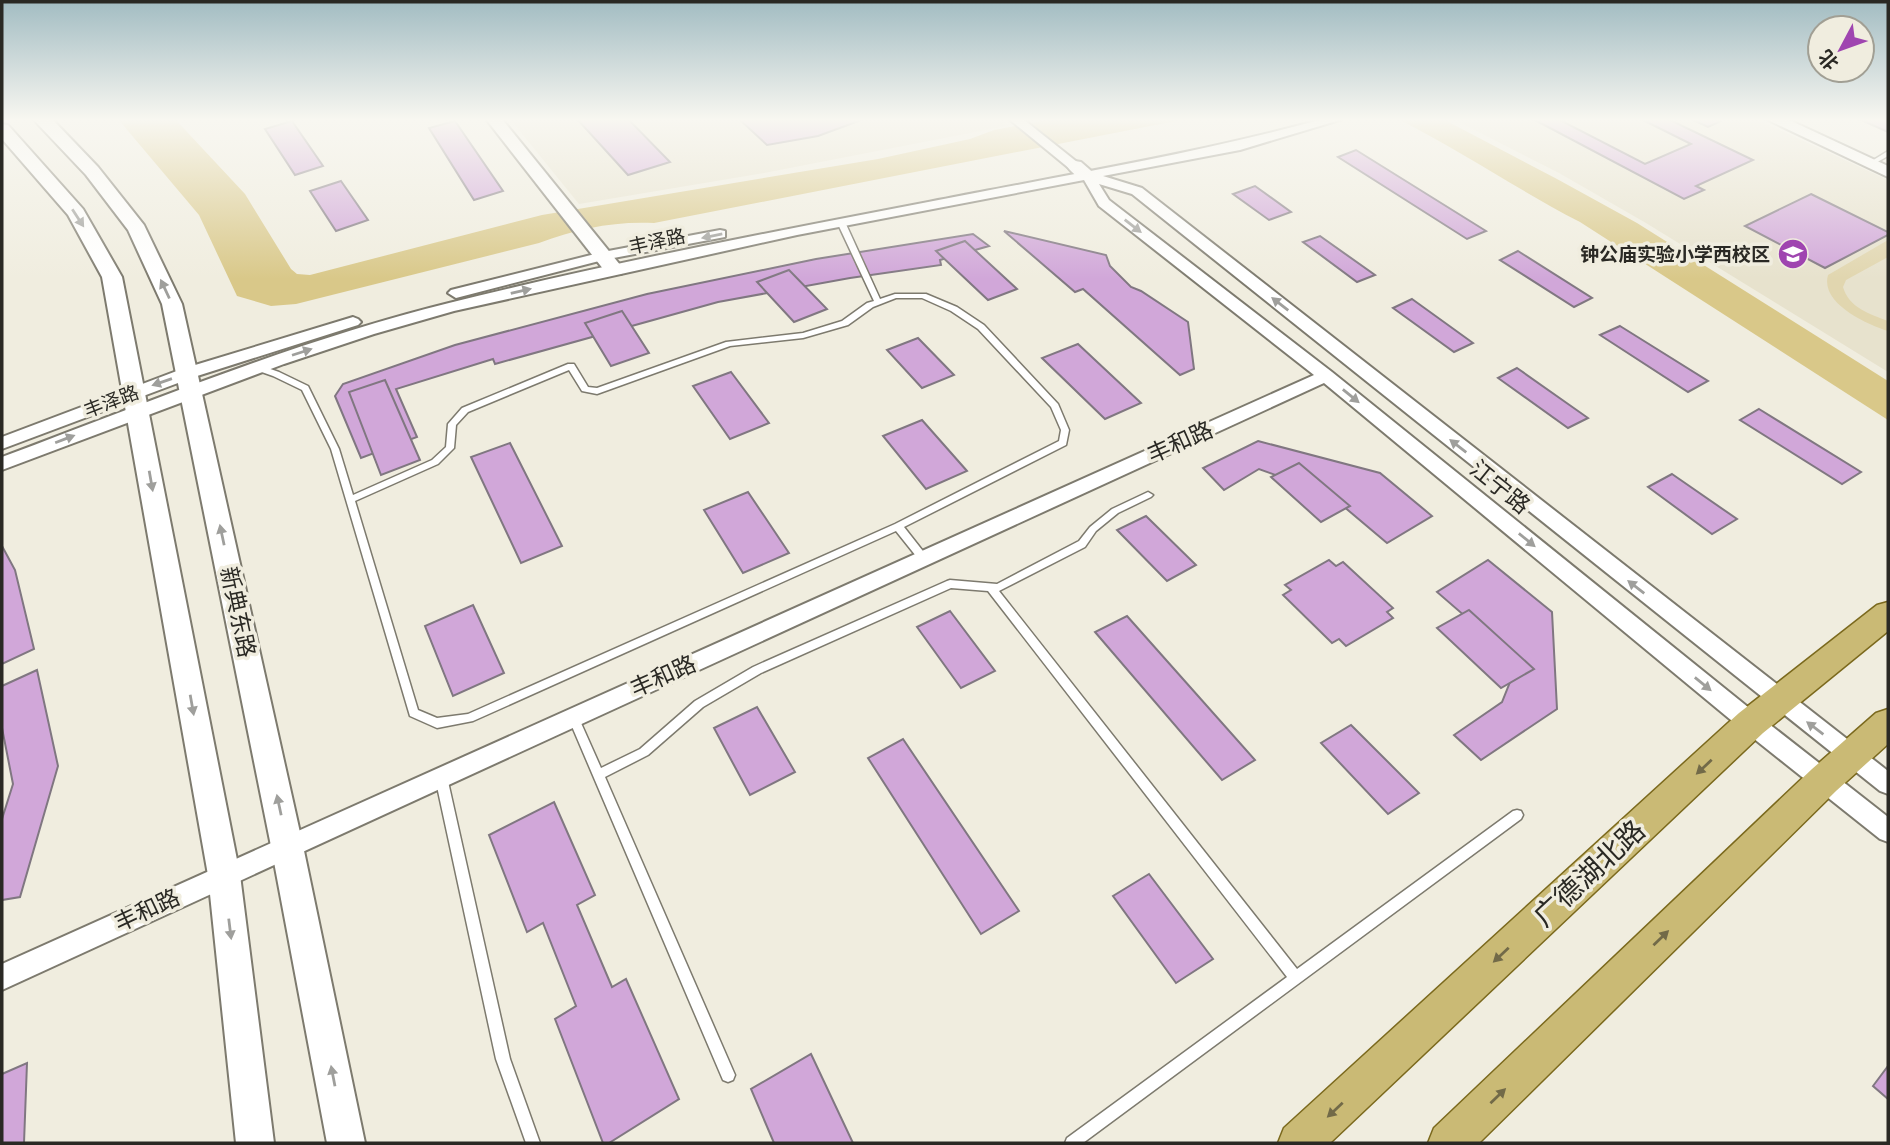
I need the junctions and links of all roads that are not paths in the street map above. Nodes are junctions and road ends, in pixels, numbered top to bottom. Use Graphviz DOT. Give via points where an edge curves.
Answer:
graph roads {
  1 [pos="40,172"];
  2 [pos="93,172"];
  3 [pos="536,172"];
  4 [pos="1081,172"];
  5 [pos="1081,172"];
  6 [pos="1083,172"];
  7 [pos="1084,172"];
  8 [pos="841,222"];
  9 [pos="608,263"];
  10 [pos="878,302"];
  11 [pos="256,367"];
  12 [pos="1326,376"];
  13 [pos="189,382"];
  14 [pos="137,401"];
  15 [pos="2,443"];
  16 [pos="2,464"];
  17 [pos="1148,495"];
  18 [pos="350,500"];
  19 [pos="898,526"];
  20 [pos="923,558"];
  21 [pos="991,589"];
  22 [pos="1888,614"];
  23 [pos="1779,700"];
  24 [pos="573,717"];
  25 [pos="1751,723"];
  26 [pos="1888,723"];
  27 [pos="1838,768"];
  28 [pos="598,775"];
  29 [pos="441,776"];
  30 [pos="1888,784"];
  31 [pos="1517,815"];
  32 [pos="1888,831"];
  33 [pos="287,846"];
  34 [pos="224,875"];
  35 [pos="2,976"];
  36 [pos="1296,978"];
  37 [pos="728,1075"];
  38 [pos="255,1143"];
  39 [pos="346,1143"];
  40 [pos="533,1143"];
  41 [pos="1072,1143"];
  42 [pos="1299,1143"];
  43 [pos="1449,1143"];
  1 -- 14 [label="main road, one-way" via="76,213 113,277"];
  13 -- 2 [label="main road, 新典东路, one-way" via="172,304 137,229"];
  3 -- 9 [label="street"];
  4 -- 8 [label="street, 丰泽路" via="961,201"];
  5 -- 9 [label="street, 丰泽路, one-way"];
  6 -- 12 [label="street, 江宁路, one-way" via="1104,203"];
  23 -- 7 [label="street, 江宁路, one-way" via="1137,191"];
  8 -- 9 [label="street, 丰泽路"];
  8 -- 10 [label="lane"];
  11 -- 9 [label="street, 丰泽路, one-way" via="392,323"];
  9 -- 13 [label="street, 丰泽路" via="300,337"];
  10 -- 18 [label="lane" via="845,323 803,335 729,344 597,391 585,389 571,366 465,410 452,424 450,448 435,462"];
  10 -- 19 [label="lane" via="895,296 923,296 981,327 1055,406 1065,430 1063,443"];
  11 -- 13 [label="street, 丰泽路"];
  11 -- 18 [label="lane" via="305,388 335,449"];
  12 -- 20 [label="street, 丰和路"];
  12 -- 25 [label="street, 江宁路, one-way"];
  13 -- 14 [label="street, 丰泽路"];
  33 -- 13 [label="main road, 新典东路, one-way"];
  14 -- 15 [label="street, 丰泽路"];
  16 -- 14 [label="street, 丰泽路, one-way"];
  14 -- 34 [label="main road, one-way"];
  17 -- 21 [label="lane" via="1115,511 1082,544"];
  18 -- 19 [label="lane" via="414,713 437,723 470,718"];
  19 -- 20 [label="lane"];
  20 -- 24 [label="street, 丰和路"];
  21 -- 28 [label="lane" via="950,584 757,670 699,704 644,752"];
  21 -- 36 [label="lane"];
  22 -- 23 [label="main road, 广德湖北路"];
  23 -- 25 [label="main road, 广德湖北路"];
  27 -- 23 [label="street, 江宁路, one-way"];
  24 -- 28 [label="lane"];
  24 -- 29 [label="street, 丰和路"];
  25 -- 27 [label="street, 江宁路"];
  25 -- 42 [label="main road, 广德湖北路, one-way"];
  26 -- 27 [label="main road"];
  27 -- 30 [label="street, 江宁路"];
  27 -- 32 [label="street, 江宁路"];
  43 -- 27 [label="main road, one-way"];
  28 -- 37 [label="lane"];
  29 -- 33 [label="street, 丰和路"];
  29 -- 40 [label="lane" via="503,1059"];
  31 -- 36 [label="lane"];
  33 -- 34 [label="street, 丰和路"];
  39 -- 33 [label="main road, 新典东路, one-way"];
  34 -- 35 [label="street, 丰和路"];
  34 -- 38 [label="main road, one-way"];
  36 -- 41 [label="lane"];
}
